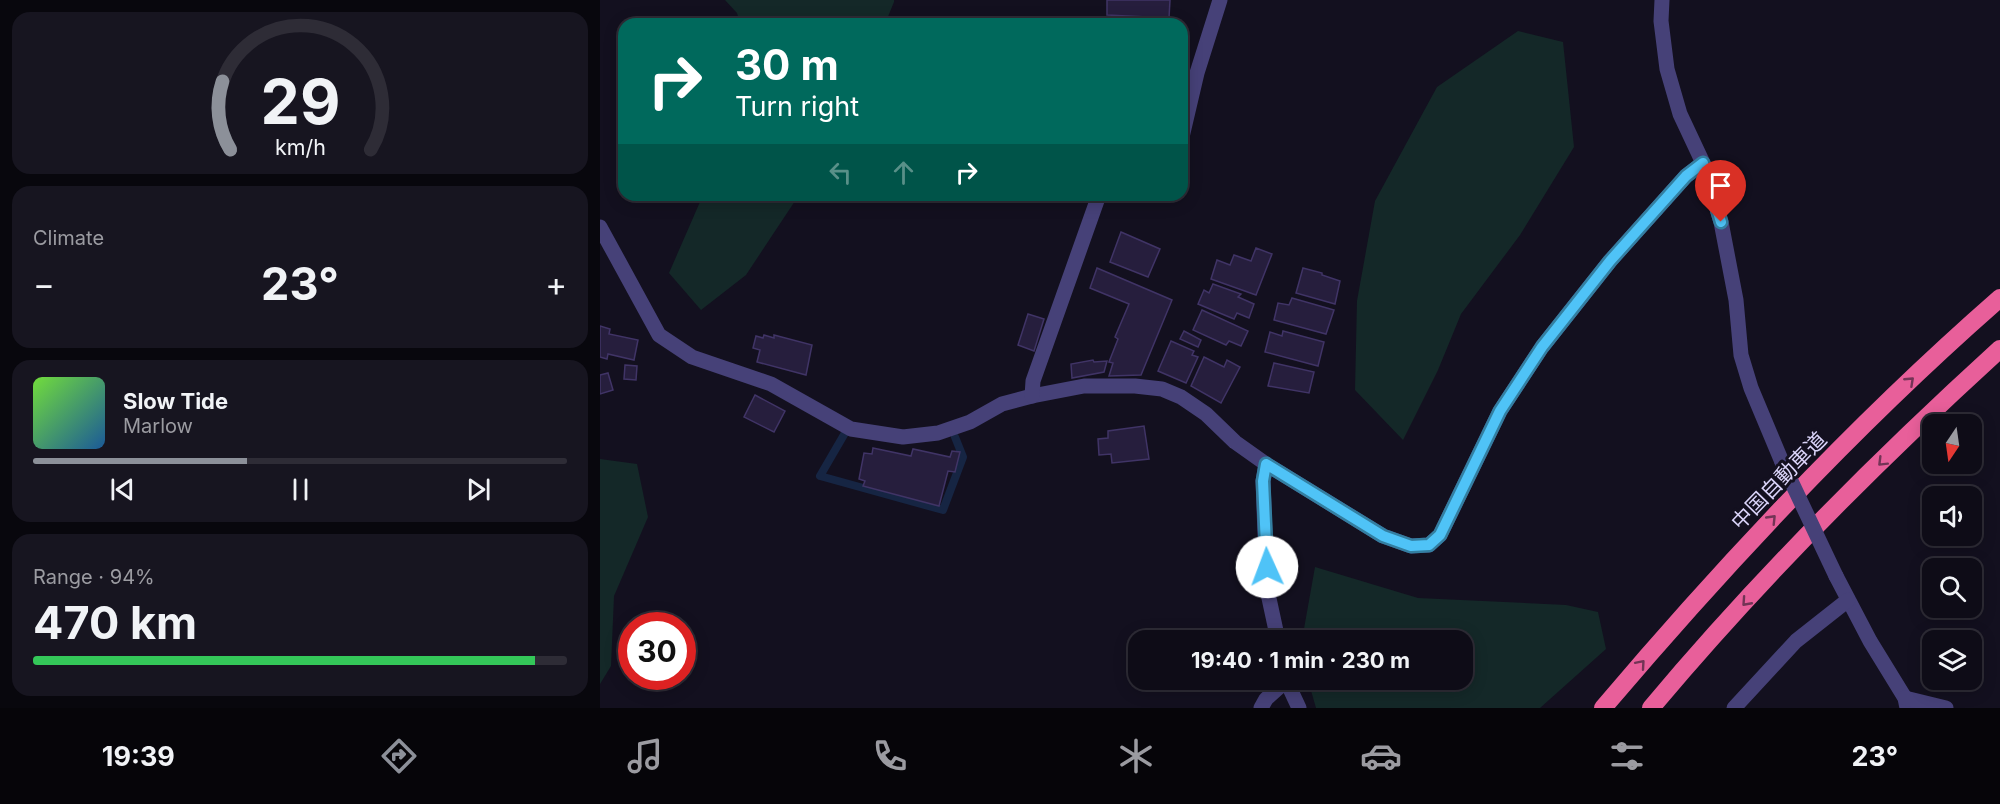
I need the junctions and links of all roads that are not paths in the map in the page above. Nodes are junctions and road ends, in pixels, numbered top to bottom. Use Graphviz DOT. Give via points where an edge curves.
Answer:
graph roads {
  1 [pos="1220,0"];
  2 [pos="1662,0"];
  3 [pos="1188,111"];
  4 [pos="1703,163"];
  5 [pos="1097,201"];
  6 [pos="600,227"];
  7 [pos="2000,298"];
  8 [pos="2000,349"];
  9 [pos="1032,396"];
  10 [pos="1266,464"];
  11 [pos="1848,600"];
  12 [pos="1276,630"];
  13 [pos="1275,690"];
  14 [pos="1291,690"];
  15 [pos="1906,703"];
  16 [pos="1261,708"];
  17 [pos="1299,708"];
  18 [pos="1603,708"];
  19 [pos="1651,708"];
  20 [pos="1734,708"];
  21 [pos="1946,708"];
  1 -- 3 [label="street"];
  2 -- 4 [label="street" via="1667,69 1680,114"];
  4 -- 10 [label="street" via="1686,176 1610,261 1542,347 1500,411 1440,535 1429,545 1411,546 1383,536"];
  4 -- 11 [label="street, bridge" via="1721,222 1736,300 1741,356 1751,388"];
  5 -- 9 [label="street" via="1033,381"];
  6 -- 9 [label="street" via="659,335 692,357 771,384 852,429 903,437 938,433 970,422 1002,404"];
  18 -- 7 [label="highway, 中国自動車道, one-way" via="1745,547 1862,427"];
  8 -- 19 [label="highway, one-way" via="1785,560"];
  9 -- 10 [label="street" via="1084,386 1161,389 1206,414"];
  10 -- 12 [label="street" via="1263,481 1267,589"];
  11 -- 15 [label="street"];
  11 -- 20 [label="street" via="1796,641"];
  13 -- 16 [label="street"];
  14 -- 17 [label="street"];
  15 -- 21 [label="street"];
}
